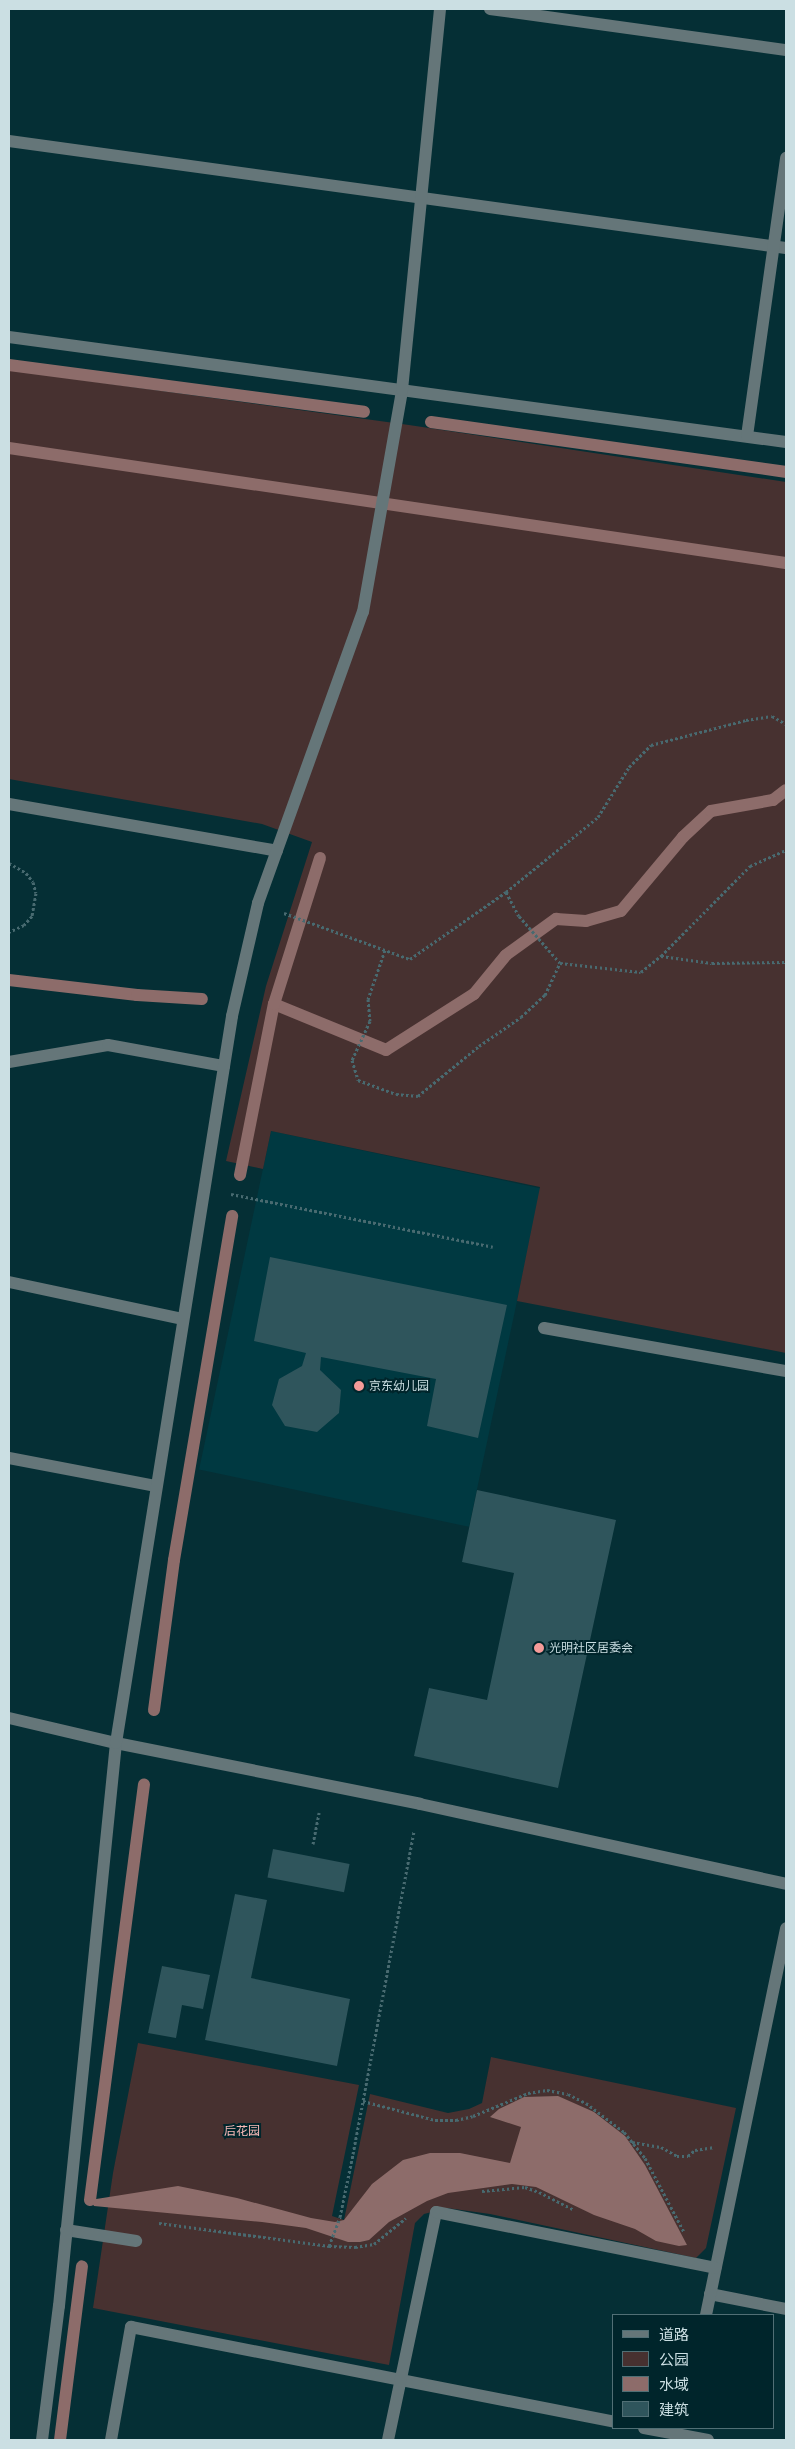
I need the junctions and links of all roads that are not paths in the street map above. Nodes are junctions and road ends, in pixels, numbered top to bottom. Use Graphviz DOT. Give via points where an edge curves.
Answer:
graph roads {
  1 [pos="440,9"];
  2 [pos="490,9"];
  3 [pos="786,50"];
  4 [pos="9,141"];
  5 [pos="786,158"];
  6 [pos="421,199"];
  7 [pos="780,247"];
  8 [pos="9,337"];
  9 [pos="402,390"];
  10 [pos="747,436"];
  11 [pos="786,442"];
  12 [pos="9,804"];
  13 [pos="278,850"];
  14 [pos="9,1062"];
  15 [pos="224,1066"];
  16 [pos="9,1282"];
  17 [pos="183,1319"];
  18 [pos="544,1328"];
  19 [pos="786,1372"];
  20 [pos="9,1458"];
  21 [pos="156,1486"];
  22 [pos="9,1718"];
  23 [pos="116,1743"];
  24 [pos="786,1884"];
  25 [pos="786,1928"];
  26 [pos="66,2230"];
  27 [pos="136,2240"];
  28 [pos="715,2268"];
  29 [pos="710,2294"];
  30 [pos="786,2310"];
  31 [pos="706,2314"];
  32 [pos="401,2380"];
  33 [pos="612,2422"];
  34 [pos="650,2429"];
  35 [pos="681,2434"];
  36 [pos="42,2440"];
  37 [pos="111,2440"];
  38 [pos="388,2440"];
  39 [pos="708,2440"];
  1 -- 6 [label="street"];
  2 -- 3 [label="street"];
  4 -- 6 [label="street"];
  5 -- 7 [label="street"];
  6 -- 7 [label="street"];
  6 -- 9 [label="street"];
  7 -- 10 [label="street"];
  8 -- 9 [label="street"];
  9 -- 10 [label="street"];
  9 -- 13 [label="street" via="363,612"];
  10 -- 11 [label="street"];
  12 -- 13 [label="street"];
  13 -- 15 [label="street" via="258,903"];
  14 -- 15 [label="street" via="108,1045"];
  15 -- 17 [label="street"];
  16 -- 17 [label="street"];
  17 -- 21 [label="street"];
  18 -- 19 [label="street"];
  20 -- 21 [label="street"];
  21 -- 23 [label="street"];
  22 -- 23 [label="street"];
  23 -- 24 [label="street" via="420,1804"];
  23 -- 26 [label="street"];
  25 -- 28 [label="street"];
  26 -- 27 [label="street"];
  26 -- 36 [label="street"];
  28 -- 29 [label="street"];
  28 -- 32 [label="street" via="436,2212"];
  29 -- 30 [label="street"];
  29 -- 31 [label="street"];
  32 -- 33 [label="street"];
  32 -- 37 [label="street" via="131,2327"];
  32 -- 38 [label="street"];
  34 -- 35 [label="street"];
  35 -- 39 [label="street"];
}
